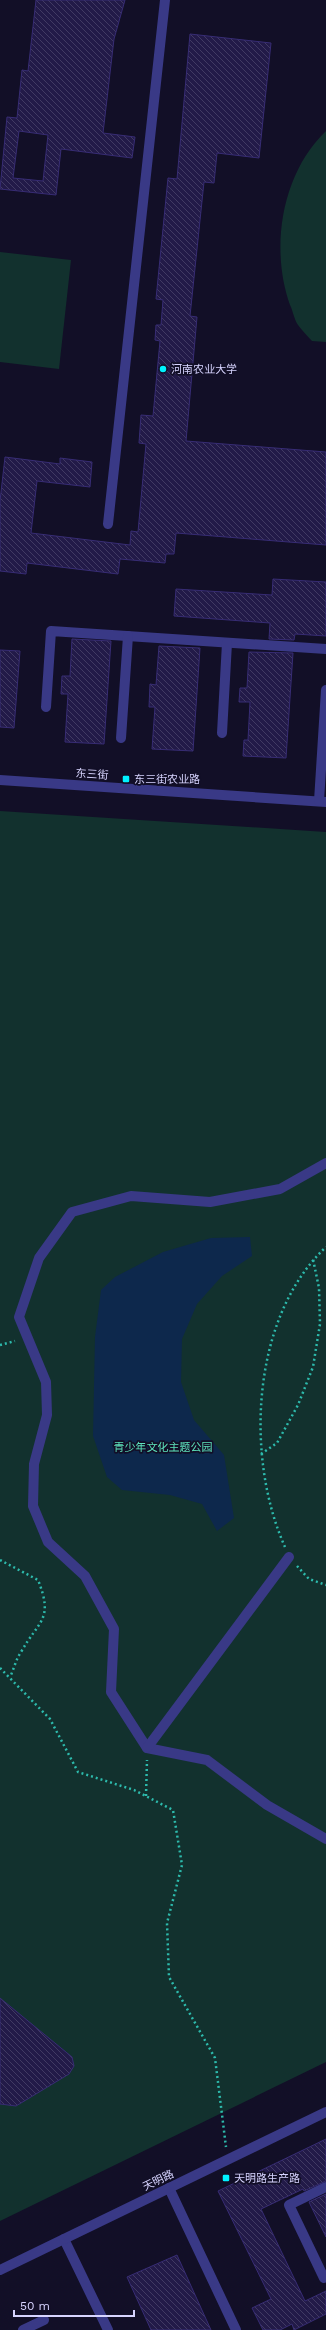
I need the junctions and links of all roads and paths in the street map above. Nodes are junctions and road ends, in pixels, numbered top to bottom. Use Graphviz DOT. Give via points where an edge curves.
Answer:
graph roads {
  1 [pos="165,0"];
  2 [pos="108,524"];
  3 [pos="128,636"];
  4 [pos="227,643"];
  5 [pos="326,649"];
  6 [pos="326,690"];
  7 [pos="46,707"];
  8 [pos="222,733"];
  9 [pos="121,738"];
  10 [pos="0,780"];
  11 [pos="322,801"];
  12 [pos="326,1163"];
  13 [pos="326,1247"];
  14 [pos="313,1259"];
  15 [pos="261,1454"];
  16 [pos="289,1557"];
  17 [pos="0,1560"];
  18 [pos="326,1585"];
  19 [pos="0,1668"];
  20 [pos="10,1677"];
  21 [pos="147,1748"];
  22 [pos="146,1796"];
  23 [pos="326,1839"];
  24 [pos="326,2112"];
  25 [pos="228,2160"];
  26 [pos="326,2186"];
  27 [pos="169,2188"];
  28 [pos="64,2239"];
  29 [pos="0,2270"];
  30 [pos="324,2278"];
  31 [pos="44,2320"];
  32 [pos="22,2330"];
  33 [pos="108,2330"];
  34 [pos="236,2330"];
  1 -- 2 [label="street"];
  3 -- 4 [label="street"];
  3 -- 7 [label="street" via="51,631"];
  3 -- 9 [label="street"];
  4 -- 5 [label="street"];
  4 -- 8 [label="street"];
  6 -- 11 [label="street"];
  10 -- 11 [label="street, 东三街"];
  12 -- 21 [label="street" via="280,1189 210,1202 131,1196 72,1212 39,1258 19,1317 46,1382 47,1415 34,1464 33,1506 48,1542 85,1576 114,1629 111,1692"];
  13 -- 14 [label="path"];
  14 -- 15 [label="path" via="286,1299 270,1349 264,1389"];
  14 -- 15 [label="path" via="319,1288 320,1324 313,1367 298,1405 277,1443"];
  15 -- 16 [label="path" via="273,1521"];
  16 -- 18 [label="path" via="309,1579"];
  16 -- 21 [label="street"];
  17 -- 20 [label="path" via="38,1580 46,1599 42,1622 20,1652"];
  19 -- 20 [label="path"];
  20 -- 22 [label="path" via="50,1719 78,1772"];
  21 -- 22 [label="path"];
  21 -- 23 [label="street" via="207,1760 267,1805"];
  22 -- 25 [label="path" via="173,1810 182,1865 167,1923 168,1977 215,2058"];
  24 -- 25 [label="street, 天明路"];
  25 -- 27 [label="street, 天明路"];
  26 -- 30 [label="street" via="290,2205"];
  27 -- 28 [label="street, 天明路"];
  27 -- 34 [label="street"];
  28 -- 29 [label="street, 天明路"];
  28 -- 33 [label="street"];
  31 -- 32 [label="street"];
}
